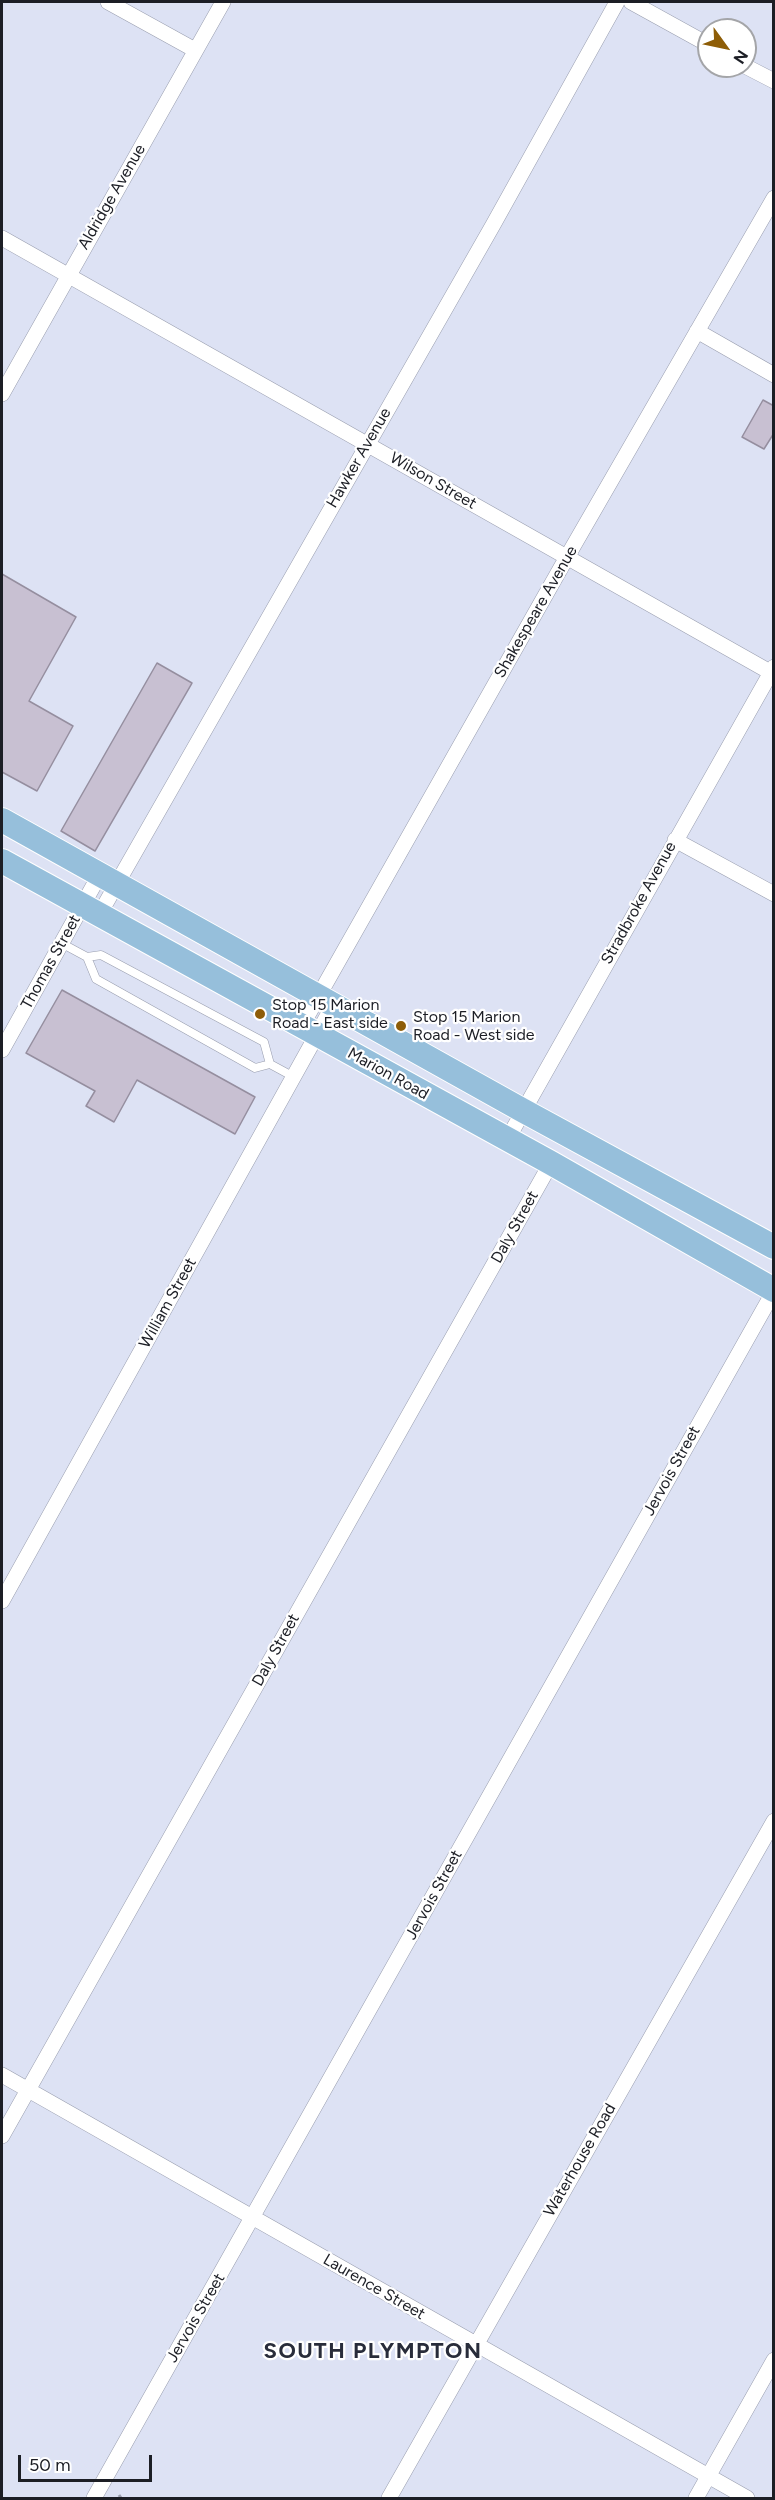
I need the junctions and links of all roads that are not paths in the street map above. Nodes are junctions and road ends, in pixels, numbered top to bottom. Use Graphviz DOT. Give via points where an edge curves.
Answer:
graph roads {
  1 [pos="108,2"];
  2 [pos="223,2"];
  3 [pos="617,2"];
  4 [pos="631,2"];
  5 [pos="697,38"];
  6 [pos="195,50"];
  7 [pos="757,72"];
  8 [pos="774,81"];
  9 [pos="774,198"];
  10 [pos="2,238"];
  11 [pos="68,275"];
  12 [pos="697,331"];
  13 [pos="774,375"];
  14 [pos="2,394"];
  15 [pos="367,443"];
  16 [pos="567,557"];
  17 [pos="772,669"];
  18 [pos="2,820"];
  19 [pos="675,840"];
  20 [pos="2,861"];
  21 [pos="108,878"];
  22 [pos="774,894"];
  23 [pos="91,911"];
  24 [pos="61,943"];
  25 [pos="87,957"];
  26 [pos="327,999"];
  27 [pos="309,1031"];
  28 [pos="2,1050"];
  29 [pos="270,1064"];
  30 [pos="294,1077"];
  31 [pos="522,1110"];
  32 [pos="507,1140"];
  33 [pos="551,1163"];
  34 [pos="774,1247"];
  35 [pos="774,1291"];
  36 [pos="2,1601"];
  37 [pos="774,1821"];
  38 [pos="2,2075"];
  39 [pos="28,2090"];
  40 [pos="2,2136"];
  41 [pos="253,2218"];
  42 [pos="475,2344"];
  43 [pos="774,2360"];
  44 [pos="708,2476"];
  45 [pos="94,2499"];
  46 [pos="389,2499"];
  47 [pos="696,2499"];
  48 [pos="747,2499"];
  1 -- 6 [label="street"];
  2 -- 6 [label="street, Aldridge Avenue"];
  3 -- 15 [label="street, Hawker Avenue"];
  4 -- 5 [label="street"];
  6 -- 11 [label="street, Aldridge Avenue"];
  7 -- 8 [label="street"];
  9 -- 12 [label="street, Shakespeare Avenue"];
  10 -- 11 [label="street, Wilson Street"];
  11 -- 14 [label="street, Aldridge Avenue"];
  11 -- 15 [label="street, Wilson Street"];
  12 -- 13 [label="street"];
  12 -- 16 [label="street, Shakespeare Avenue"];
  15 -- 16 [label="street, Wilson Street"];
  15 -- 21 [label="street, Hawker Avenue"];
  16 -- 17 [label="street, Wilson Street"];
  16 -- 26 [label="street, Shakespeare Avenue"];
  17 -- 19 [label="street, Stradbroke Avenue"];
  18 -- 21 [label="main road, Marion Road"];
  19 -- 22 [label="street"];
  19 -- 31 [label="street, Stradbroke Avenue"];
  20 -- 23 [label="main road, Marion Road"];
  21 -- 23 [label="street, Thomas Street"];
  21 -- 26 [label="main road, Marion Road"];
  23 -- 24 [label="street, Thomas Street"];
  23 -- 27 [label="main road, Marion Road"];
  24 -- 25 [label="lane"];
  24 -- 28 [label="street, Thomas Street"];
  25 -- 29 [label="lane" via="96,979 255,1068"];
  25 -- 29 [label="lane" via="101,955 264,1042"];
  26 -- 27 [label="street, William Street"];
  26 -- 31 [label="main road, Marion Road"];
  27 -- 30 [label="street, William Street"];
  27 -- 32 [label="main road, Marion Road"];
  29 -- 30 [label="lane"];
  30 -- 36 [label="street, William Street"];
  31 -- 32 [label="street, Stradbroke Avenue"];
  31 -- 34 [label="main road, Marion Road"];
  32 -- 33 [label="main road, Marion Road"];
  33 -- 35 [label="main road, Marion Road"];
  33 -- 39 [label="street, Daly Street"];
  35 -- 41 [label="street, Jervois Street"];
  37 -- 42 [label="street, Waterhouse Road"];
  38 -- 39 [label="street, Laurence Street"];
  39 -- 40 [label="street, Daly Street"];
  39 -- 41 [label="street, Laurence Street"];
  41 -- 42 [label="street, Laurence Street"];
  41 -- 45 [label="street, Jervois Street"];
  42 -- 44 [label="street, Laurence Street"];
  42 -- 46 [label="street, Waterhouse Road"];
  43 -- 44 [label="street"];
  44 -- 47 [label="street"];
  44 -- 48 [label="street, Laurence Street"];
}
